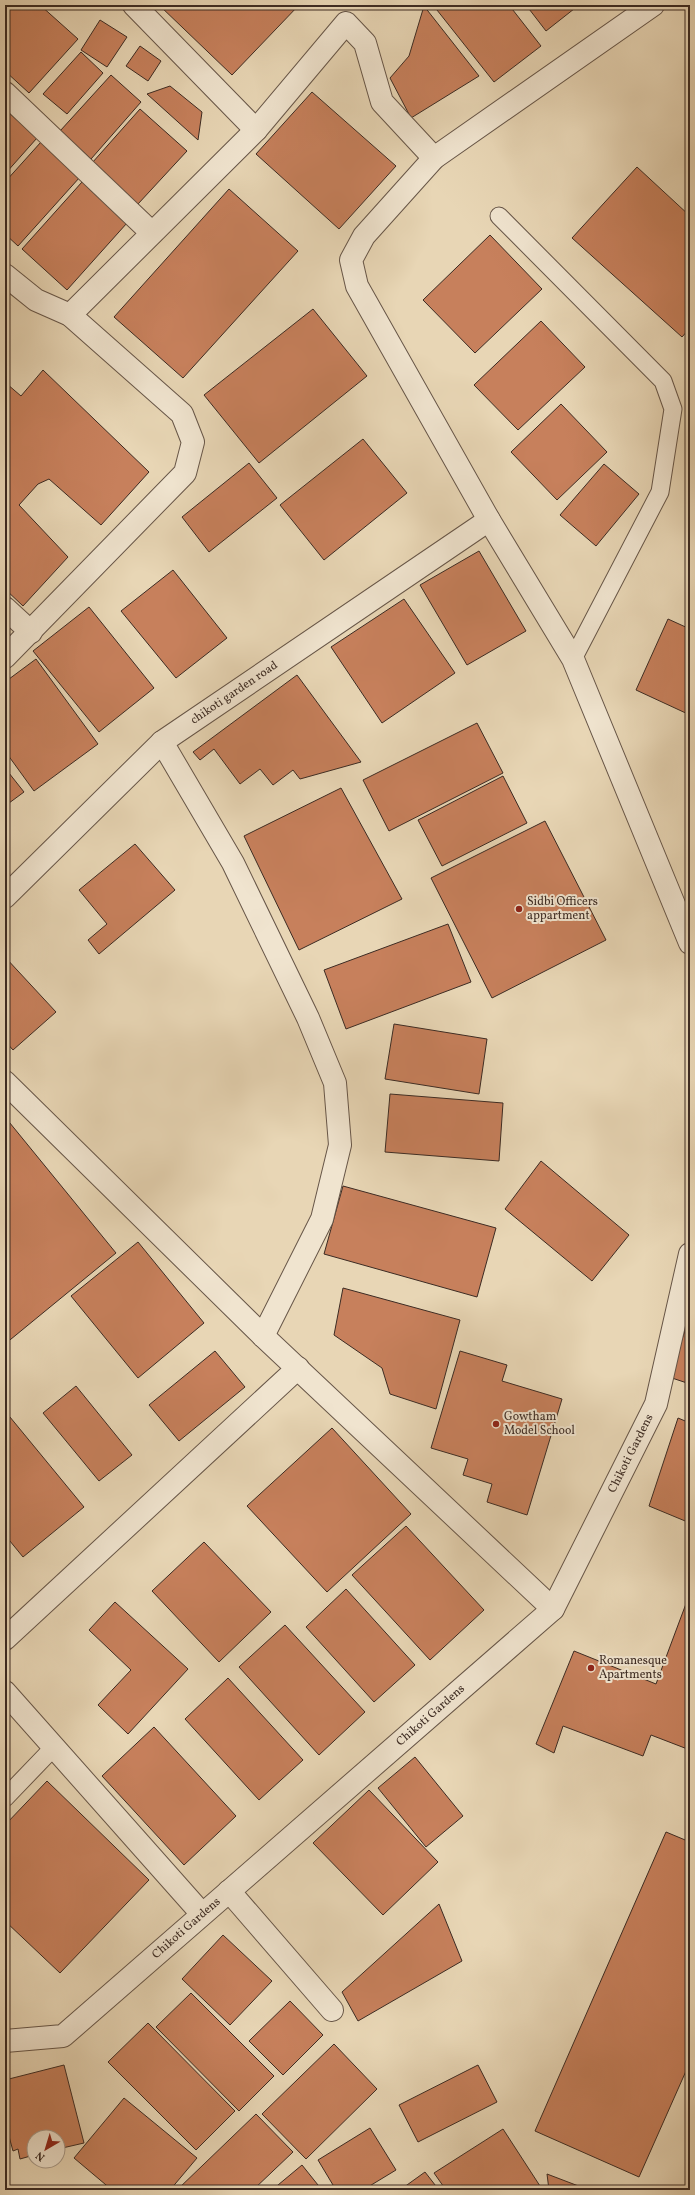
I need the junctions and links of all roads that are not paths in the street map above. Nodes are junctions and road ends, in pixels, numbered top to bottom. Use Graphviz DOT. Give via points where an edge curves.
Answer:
graph roads {
  1 [pos="134,5"];
  2 [pos="653,5"];
  3 [pos="5,93"];
  4 [pos="256,130"];
  5 [pos="434,158"];
  6 [pos="499,216"];
  7 [pos="152,233"];
  8 [pos="5,275"];
  9 [pos="70,315"];
  10 [pos="489,520"];
  11 [pos="5,608"];
  12 [pos="30,632"];
  13 [pos="5,657"];
  14 [pos="573,659"];
  15 [pos="162,742"];
  16 [pos="5,897"];
  17 [pos="690,943"];
  18 [pos="5,1082"];
  19 [pos="690,1254"];
  20 [pos="263,1336"];
  21 [pos="298,1368"];
  22 [pos="553,1609"];
  23 [pos="5,1639"];
  24 [pos="5,1692"];
  25 [pos="54,1747"];
  26 [pos="5,1798"];
  27 [pos="229,1890"];
  28 [pos="202,1914"];
  29 [pos="332,2010"];
  30 [pos="5,2041"];
  1 -- 4 [label="street"];
  2 -- 5 [label="street"];
  3 -- 7 [label="street"];
  4 -- 5 [label="street" via="346,23 365,43 382,102"];
  4 -- 7 [label="street"];
  5 -- 10 [label="street" via="364,236 351,260 356,286"];
  6 -- 14 [label="lane" via="663,381 673,410 660,492"];
  7 -- 9 [label="street"];
  8 -- 9 [label="street" via="36,300"];
  9 -- 12 [label="street" via="182,414 194,442 185,473"];
  10 -- 14 [label="street"];
  10 -- 15 [label="street, chikoti garden road"];
  11 -- 12 [label="street"];
  12 -- 13 [label="street"];
  14 -- 17 [label="street"];
  15 -- 16 [label="street, chikoti garden road"];
  15 -- 20 [label="street" via="233,863 308,1018 335,1083 340,1145 322,1219"];
  18 -- 20 [label="street"];
  19 -- 22 [label="street, Chikoti Gardens" via="656,1404"];
  20 -- 21 [label="street"];
  21 -- 22 [label="street"];
  21 -- 23 [label="street"];
  22 -- 27 [label="street, Chikoti Gardens"];
  24 -- 25 [label="street"];
  25 -- 26 [label="lane"];
  25 -- 28 [label="street"];
  27 -- 28 [label="street, Chikoti Gardens"];
  27 -- 29 [label="street"];
  28 -- 30 [label="street, Chikoti Gardens" via="63,2036"];
}
